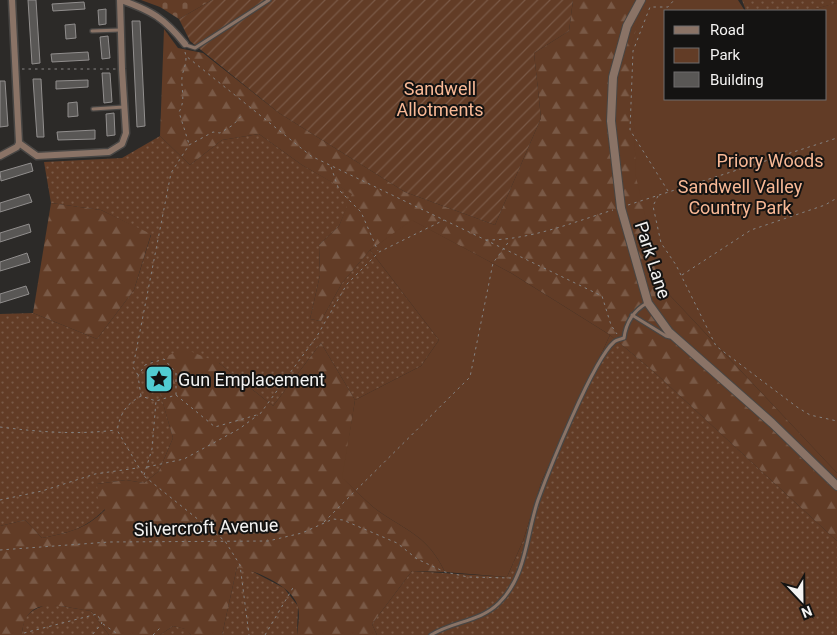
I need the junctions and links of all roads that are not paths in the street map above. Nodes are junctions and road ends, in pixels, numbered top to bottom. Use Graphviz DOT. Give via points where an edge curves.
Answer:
graph roads {
  1 [pos="12,0"];
  2 [pos="120,0"];
  3 [pos="269,0"];
  4 [pos="641,0"];
  5 [pos="121,30"];
  6 [pos="92,31"];
  7 [pos="185,44"];
  8 [pos="124,107"];
  9 [pos="93,109"];
  10 [pos="19,143"];
  11 [pos="0,156"];
  12 [pos="648,303"];
  13 [pos="632,315"];
  14 [pos="673,336"];
  15 [pos="837,486"];
  16 [pos="431,635"];
  1 -- 10 [label="street"];
  2 -- 5 [label="street"];
  2 -- 7 [label="street" via="143,8 167,22"];
  3 -- 7 [label="lane" via="195,48"];
  4 -- 12 [label="street, Park Lane" via="627,26 613,77 611,121 621,208"];
  5 -- 6 [label="lane"];
  5 -- 8 [label="street"];
  8 -- 9 [label="lane"];
  8 -- 10 [label="street" via="126,138 114,150 37,156"];
  10 -- 11 [label="street"];
  12 -- 13 [label="lane"];
  12 -- 14 [label="street, Park Lane"];
  13 -- 14 [label="lane" via="666,336"];
  13 -- 16 [label="lane" via="625,326 624,338 614,342 580,402 538,502 516,578 500,603 486,614"];
  14 -- 15 [label="street, Park Lane" via="772,423"];
}
